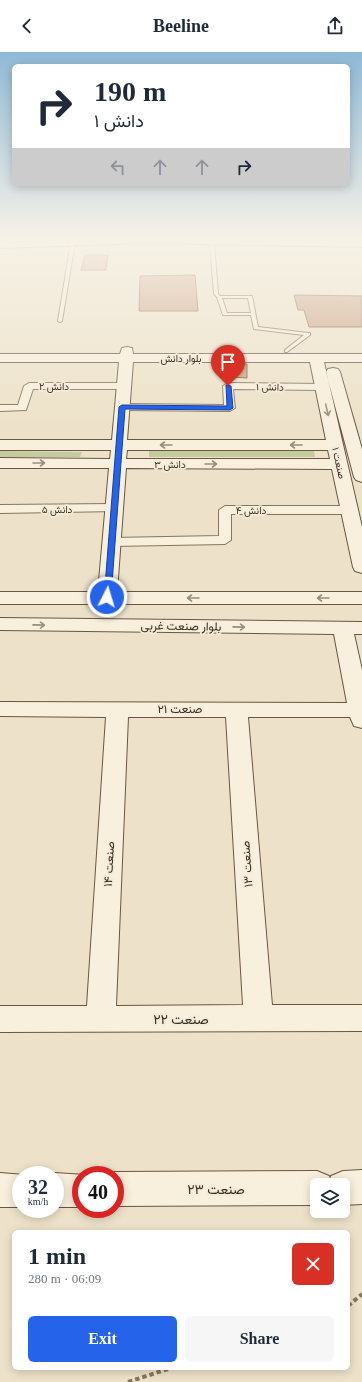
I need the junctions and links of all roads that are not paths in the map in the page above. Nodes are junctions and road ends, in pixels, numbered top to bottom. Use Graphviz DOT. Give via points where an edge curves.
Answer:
graph roads {
  1 [pos="63,302"];
  2 [pos="221,302"];
  3 [pos="251,302"];
  4 [pos="253,314"];
  5 [pos="60,321"];
  6 [pos="0,351"];
  7 [pos="362,351"];
  8 [pos="126,354"];
  9 [pos="287,355"];
  10 [pos="0,358"];
  11 [pos="322,358"];
  12 [pos="362,358"];
  13 [pos="124,386"];
  14 [pos="322,387"];
  15 [pos="122,407"];
  16 [pos="0,408"];
  17 [pos="0,445"];
  18 [pos="119,445"];
  19 [pos="335,445"];
  20 [pos="0,463"];
  21 [pos="118,464"];
  22 [pos="339,464"];
  23 [pos="362,477"];
  24 [pos="114,508"];
  25 [pos="0,509"];
  26 [pos="349,510"];
  27 [pos="112,542"];
  28 [pos="362,567"];
  29 [pos="107,597"];
  30 [pos="0,598"];
  31 [pos="362,598"];
  32 [pos="0,624"];
  33 [pos="352,628"];
  34 [pos="0,709"];
  35 [pos="117,709"];
  36 [pos="237,710"];
  37 [pos="361,715"];
  38 [pos="258,1018"];
  39 [pos="362,1018"];
  40 [pos="0,1019"];
  41 [pos="101,1019"];
  42 [pos="310,1188"];
  43 [pos="350,1188"];
  44 [pos="362,1188"];
  45 [pos="124,1189"];
  46 [pos="0,1190"];
  47 [pos="12,1190"];
  1 -- 5 [label="lane"];
  2 -- 4 [label="lane" via="225,314"];
  3 -- 4 [label="lane"];
  4 -- 9 [label="lane" via="256,328 308,334"];
  6 -- 8 [label="street, بلوار دانش"];
  7 -- 9 [label="street, بلوار دانش"];
  8 -- 9 [label="street, بلوار دانش"];
  8 -- 10 [label="street, بلوار دانش"];
  8 -- 13 [label="street"];
  9 -- 11 [label="street, بلوار دانش"];
  11 -- 12 [label="street, بلوار دانش"];
  11 -- 14 [label="street, صنعت ۱"];
  11 -- 23 [label="street, صنعت ۱"];
  13 -- 15 [label="street"];
  13 -- 16 [label="street, دانش ۲" via="29,386 22,408"];
  14 -- 15 [label="street, دانش ۱" via="228,386 230,408"];
  14 -- 19 [label="street, صنعت ۱, one-way"];
  15 -- 18 [label="street"];
  17 -- 18 [label="street, دانش ۳"];
  19 -- 18 [label="street, دانش ۳, one-way"];
  18 -- 21 [label="street"];
  19 -- 22 [label="street, صنعت ۱"];
  20 -- 21 [label="street, دانش ۳, one-way"];
  21 -- 22 [label="street, دانش ۳, one-way"];
  21 -- 24 [label="street"];
  22 -- 26 [label="street, صنعت ۱"];
  24 -- 25 [label="street, دانش ۵"];
  24 -- 27 [label="street"];
  26 -- 27 [label="street, دانش ۴" via="225,510 225,540"];
  26 -- 28 [label="street, صنعت ۱"];
  27 -- 29 [label="street"];
  29 -- 30 [label="street"];
  31 -- 29 [label="street, one-way"];
  32 -- 33 [label="street, بلوار صنعت غربی, one-way"];
  33 -- 37 [label="street"];
  34 -- 35 [label="street, صنعت ۲۱"];
  35 -- 36 [label="street, صنعت ۲۱"];
  35 -- 41 [label="street, صنعت ۱۴"];
  36 -- 37 [label="street, صنعت ۲۱"];
  36 -- 38 [label="street, صنعت ۱۳"];
  38 -- 39 [label="street, صنعت ۲۲"];
  38 -- 41 [label="street, صنعت ۲۲"];
  40 -- 41 [label="street, صنعت ۲۲"];
  42 -- 45 [label="street, صنعت ۲۳"];
  43 -- 44 [label="street"];
  46 -- 47 [label="street"];
}
